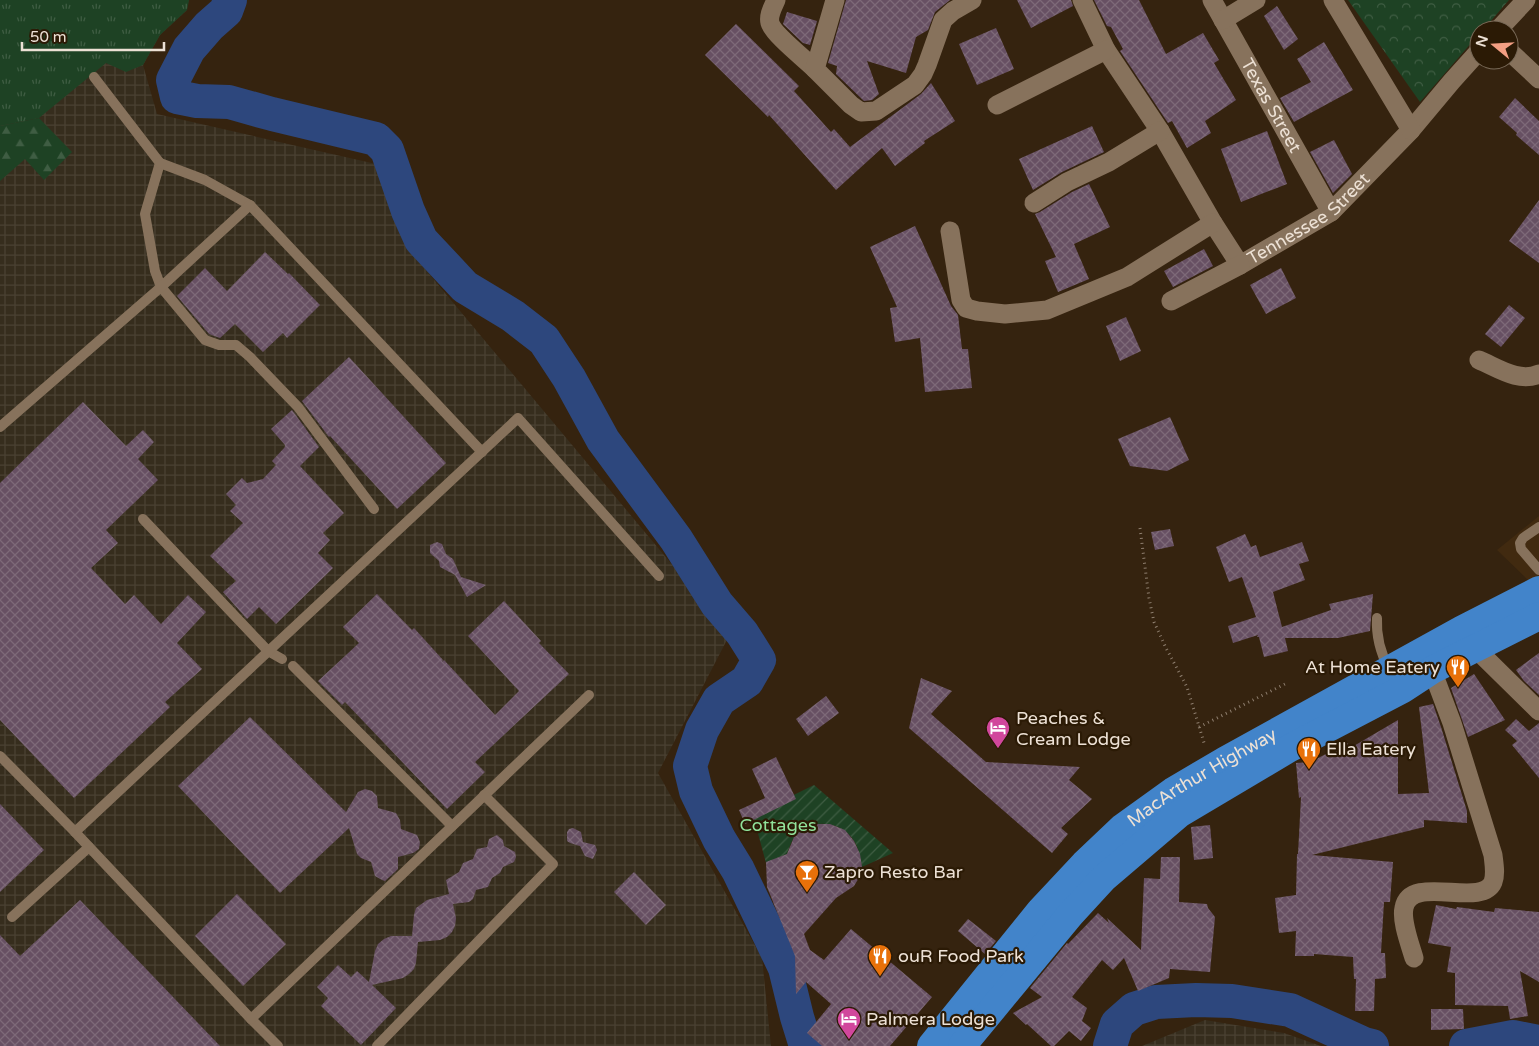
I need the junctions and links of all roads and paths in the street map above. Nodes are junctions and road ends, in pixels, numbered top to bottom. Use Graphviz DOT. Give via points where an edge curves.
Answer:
graph roads {
  1 [pos="776,0"];
  2 [pos="835,0"];
  3 [pos="972,0"];
  4 [pos="1082,0"];
  5 [pos="1212,0"];
  6 [pos="1256,0"];
  7 [pos="1334,0"];
  8 [pos="1526,0"];
  9 [pos="1223,20"];
  10 [pos="1507,20"];
  11 [pos="1106,50"];
  12 [pos="1519,60"];
  13 [pos="1469,63"];
  14 [pos="815,69"];
  15 [pos="94,77"];
  16 [pos="1539,79"];
  17 [pos="997,105"];
  18 [pos="1411,130"];
  19 [pos="1160,131"];
  20 [pos="160,163"];
  21 [pos="1034,203"];
  22 [pos="250,205"];
  23 [pos="1331,212"];
  24 [pos="1214,223"];
  25 [pos="950,232"];
  26 [pos="1240,265"];
  27 [pos="161,287"];
  28 [pos="1171,301"];
  29 [pos="1479,360"];
  30 [pos="1539,374"];
  31 [pos="0,427"];
  32 [pos="482,452"];
  33 [pos="374,509"];
  34 [pos="143,519"];
  35 [pos="1539,527"];
  36 [pos="1140,528"];
  37 [pos="1539,570"];
  38 [pos="659,576"];
  39 [pos="1539,590"];
  40 [pos="1539,616"];
  41 [pos="1377,618"];
  42 [pos="1469,640"];
  43 [pos="268,651"];
  44 [pos="282,660"];
  45 [pos="1427,661"];
  46 [pos="292,666"];
  47 [pos="1396,680"];
  48 [pos="1287,683"];
  49 [pos="589,695"];
  50 [pos="1539,711"];
  51 [pos="1199,727"];
  52 [pos="0,756"];
  53 [pos="1211,768"];
  54 [pos="484,795"];
  55 [pos="452,826"];
  56 [pos="75,832"];
  57 [pos="88,847"];
  58 [pos="12,917"];
  59 [pos="1414,958"];
  60 [pos="976,1010"];
  61 [pos="251,1019"];
  62 [pos="278,1046"];
  63 [pos="377,1046"];
  64 [pos="931,1046"];
  65 [pos="962,1046"];
  1 -- 14 [label="street" via="770,13 770,24"];
  2 -- 14 [label="street"];
  3 -- 14 [label="street" via="943,20 927,65 915,85 876,111 861,112"];
  4 -- 11 [label="street, Tennessee Street"];
  5 -- 9 [label="street, Texas Street"];
  6 -- 9 [label="street"];
  7 -- 18 [label="street"];
  8 -- 10 [label="street"];
  9 -- 23 [label="street, Texas Street"];
  11 -- 17 [label="street"];
  11 -- 19 [label="street, Tennessee Street"];
  12 -- 16 [label="street"];
  13 -- 18 [label="street, Tennessee Street"];
  15 -- 20 [label="lane"];
  18 -- 23 [label="street, Tennessee Street"];
  19 -- 21 [label="street"];
  19 -- 24 [label="street, Tennessee Street"];
  20 -- 22 [label="lane" via="205,180"];
  20 -- 27 [label="lane" via="145,214"];
  22 -- 27 [label="lane"];
  22 -- 32 [label="lane"];
  23 -- 26 [label="street, Tennessee Street"];
  24 -- 25 [label="street" via="1128,277 1097,291 1047,310 1005,314 966,308 961,300"];
  24 -- 26 [label="street, Tennessee Street"];
  26 -- 28 [label="street"];
  27 -- 31 [label="lane"];
  27 -- 33 [label="lane" via="205,340 219,345 236,345 298,407"];
  29 -- 30 [label="street" via="1520,377 1531,378"];
  32 -- 38 [label="lane" via="518,418"];
  32 -- 43 [label="lane"];
  34 -- 43 [label="lane"];
  35 -- 37 [label="lane" via="1520,543"];
  36 -- 51 [label="path" via="1154,622 1187,687"];
  39 -- 42 [label="highway, MacArthur Highway"];
  40 -- 42 [label="highway, MacArthur Highway"];
  41 -- 47 [label="lane" via="1381,655"];
  42 -- 45 [label="highway, MacArthur Highway"];
  42 -- 50 [label="street"];
  43 -- 44 [label="lane"];
  43 -- 56 [label="lane"];
  45 -- 47 [label="highway, MacArthur Highway"];
  45 -- 59 [label="street" via="1452,723 1493,855 1495,874 1489,888 1481,891 1419,892 1409,896 1404,918"];
  46 -- 55 [label="lane"];
  47 -- 53 [label="highway, MacArthur Highway"];
  47 -- 60 [label="highway, MacArthur Highway" via="1179,814 1104,878 1051,938"];
  48 -- 51 [label="path"];
  49 -- 54 [label="lane"];
  51 -- 53 [label="path"];
  52 -- 56 [label="lane"];
  53 -- 60 [label="highway, MacArthur Highway" via="1122,827 1084,864 1040,911"];
  54 -- 55 [label="lane"];
  54 -- 63 [label="lane" via="553,864"];
  55 -- 61 [label="lane"];
  56 -- 57 [label="lane"];
  57 -- 58 [label="lane"];
  57 -- 61 [label="lane"];
  60 -- 64 [label="highway, MacArthur Highway"];
  60 -- 65 [label="highway, MacArthur Highway"];
  61 -- 62 [label="lane"];
}
